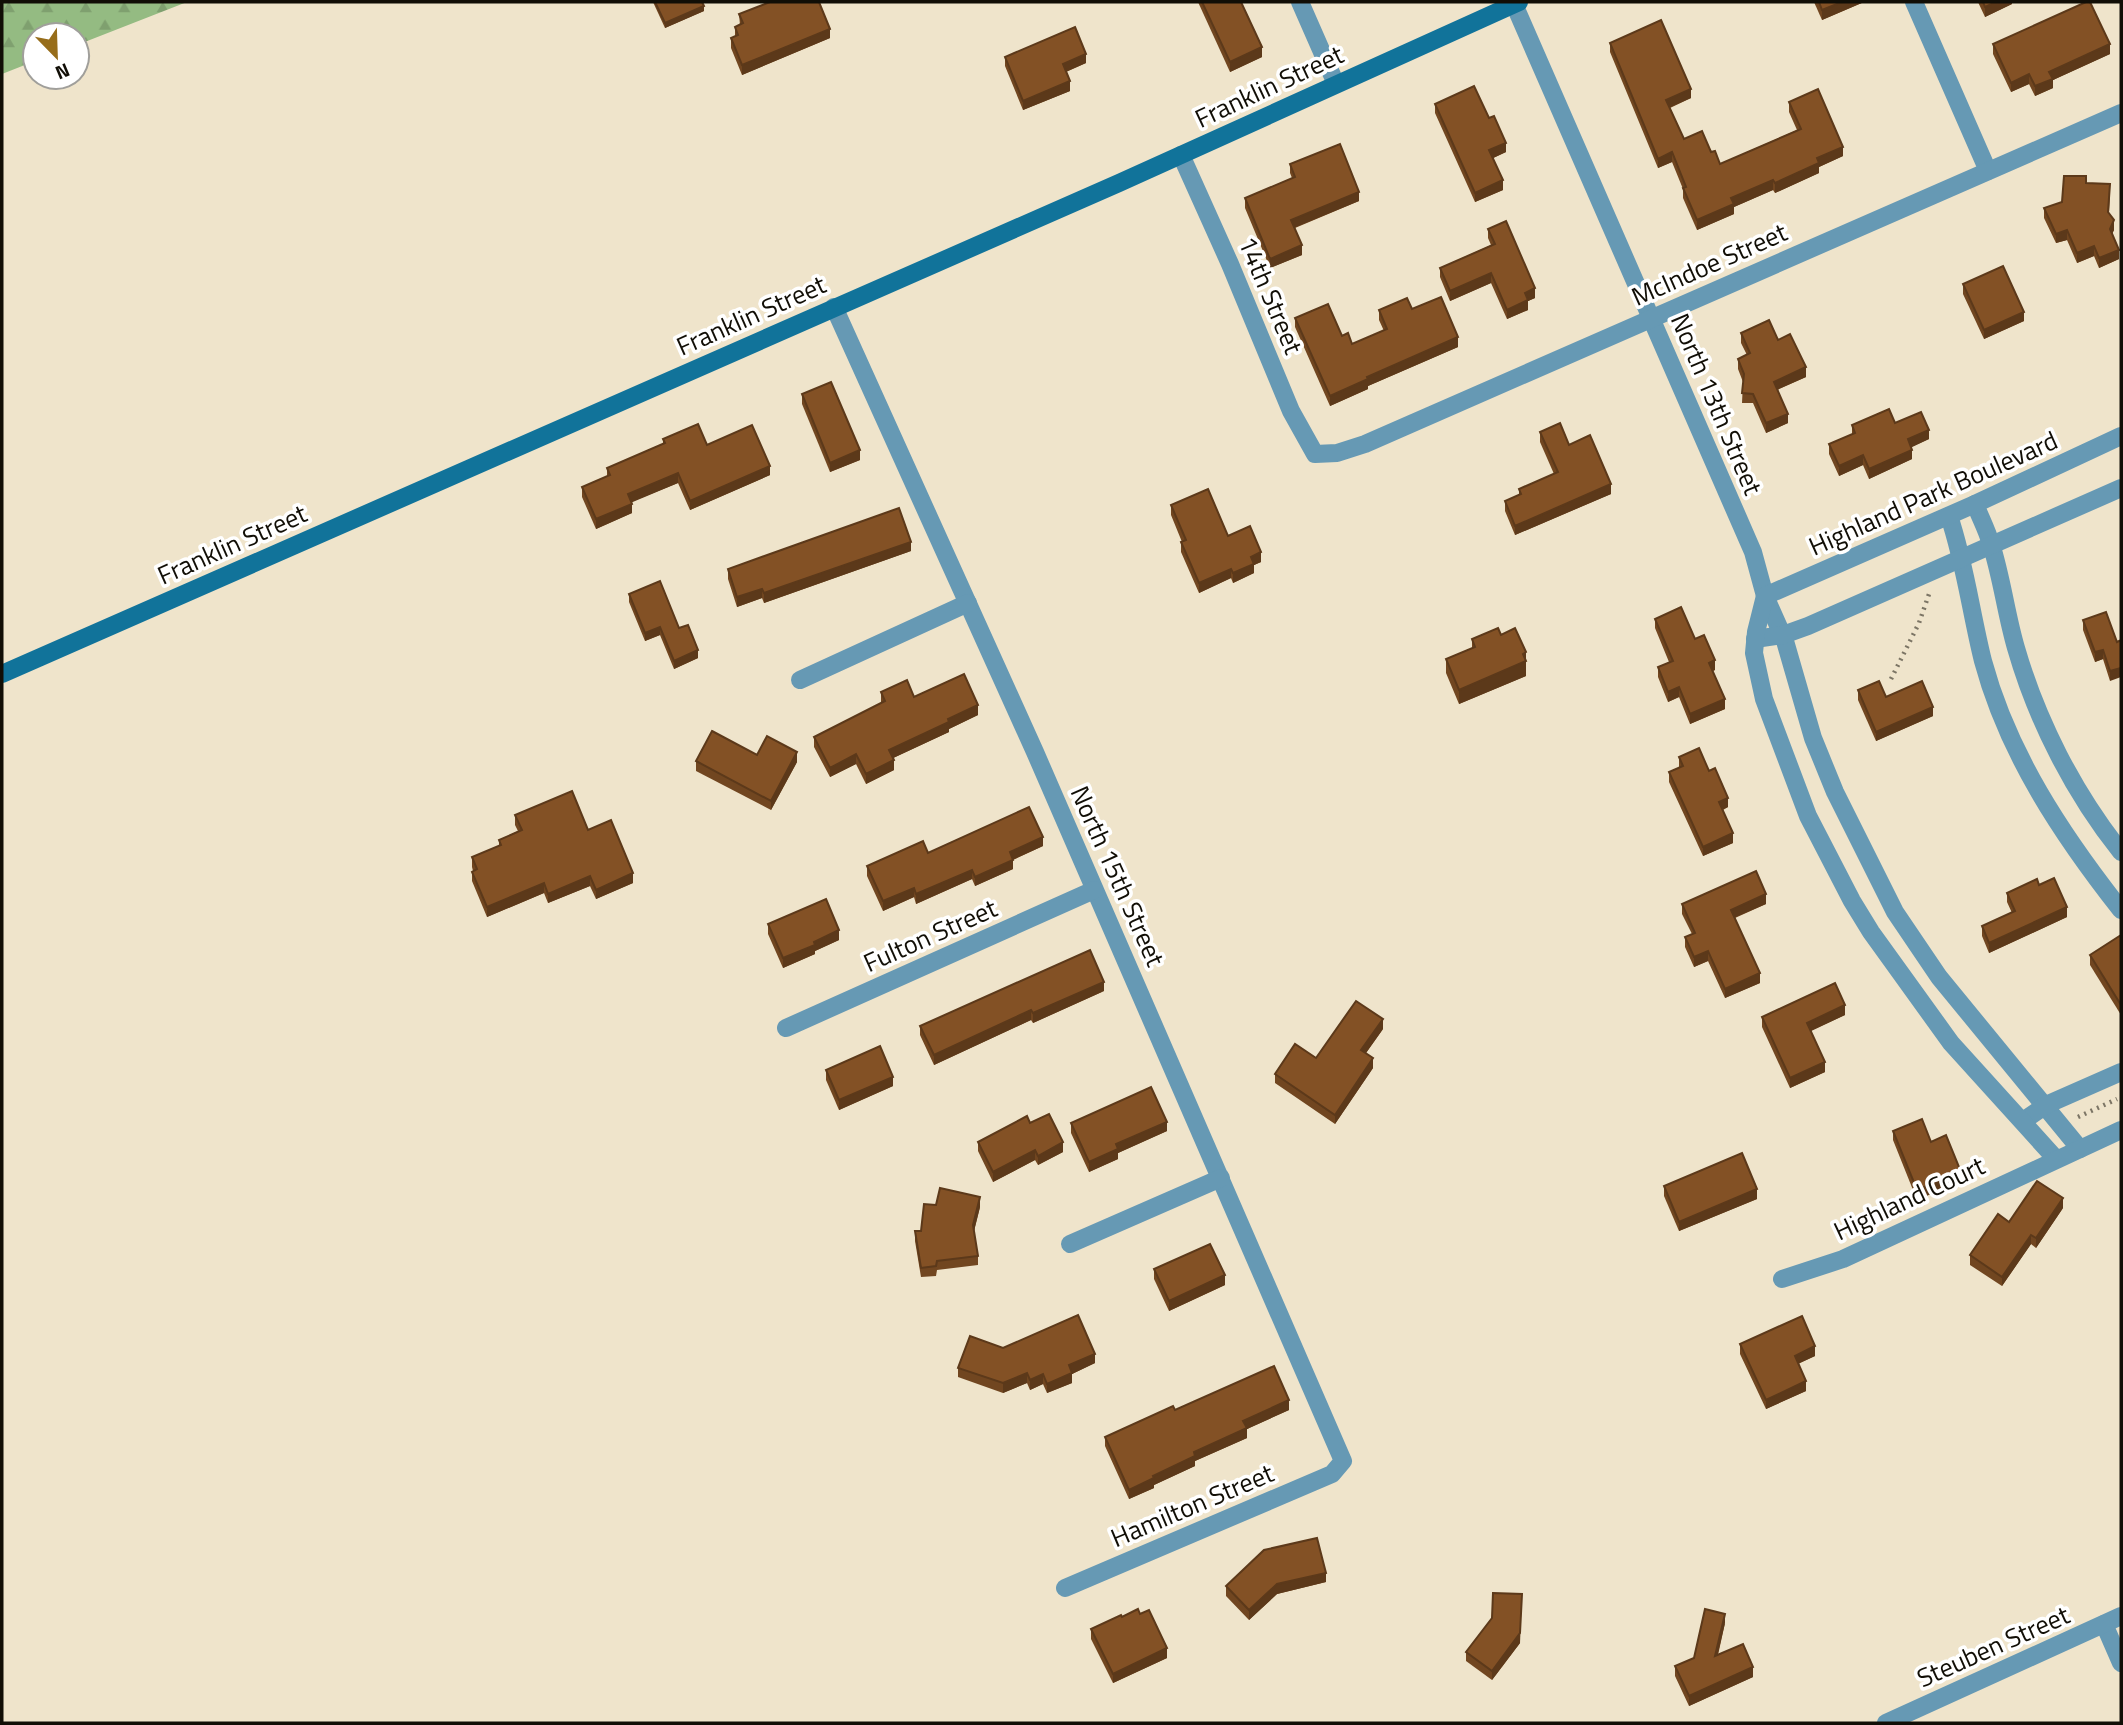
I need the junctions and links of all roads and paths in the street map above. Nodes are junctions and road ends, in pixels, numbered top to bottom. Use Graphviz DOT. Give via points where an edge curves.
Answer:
graph roads {
  1 [pos="1300,2"];
  2 [pos="1914,2"];
  3 [pos="1517,3"];
  4 [pos="1336,84"];
  5 [pos="2121,113"];
  6 [pos="1181,155"];
  7 [pos="1988,171"];
  8 [pos="834,307"];
  9 [pos="1651,318"];
  10 [pos="2121,436"];
  11 [pos="1315,454"];
  12 [pos="2121,488"];
  13 [pos="1975,505"];
  14 [pos="1949,516"];
  15 [pos="1992,545"];
  16 [pos="1961,559"];
  17 [pos="1926,574"];
  18 [pos="1765,596"];
  19 [pos="968,603"];
  20 [pos="1783,635"];
  21 [pos="1755,639"];
  22 [pos="2,674"];
  23 [pos="1891,679"];
  24 [pos="800,680"];
  25 [pos="2121,852"];
  26 [pos="1094,890"];
  27 [pos="2121,910"];
  28 [pos="786,1028"];
  29 [pos="2121,1072"];
  30 [pos="2121,1097"];
  31 [pos="2046,1105"];
  32 [pos="2023,1121"];
  33 [pos="2062,1126"];
  34 [pos="2121,1130"];
  35 [pos="2080,1149"];
  36 [pos="2056,1159"];
  37 [pos="1221,1178"];
  38 [pos="1070,1244"];
  39 [pos="1782,1279"];
  40 [pos="1337,1468"];
  41 [pos="1065,1588"];
  42 [pos="2121,1616"];
  43 [pos="2104,1624"];
  44 [pos="2121,1663"];
  45 [pos="1886,1723"];
  1 -- 4 [label="street"];
  2 -- 7 [label="street"];
  3 -- 4 [label="street, Franklin Street"];
  3 -- 9 [label="street, North 13th Street"];
  4 -- 6 [label="street, Franklin Street"];
  5 -- 7 [label="street, McIndoe Street"];
  6 -- 8 [label="street, Franklin Street"];
  6 -- 11 [label="street, 14th Street" via="1291,411"];
  7 -- 9 [label="street, McIndoe Street"];
  8 -- 19 [label="street, North 15th Street"];
  8 -- 22 [label="street, Franklin Street"];
  9 -- 11 [label="street, McIndoe Street" via="1365,444"];
  9 -- 18 [label="street, North 13th Street" via="1753,552"];
  10 -- 13 [label="street, Highland Park Boulevard"];
  12 -- 15 [label="street"];
  13 -- 14 [label="street, Highland Park Boulevard"];
  13 -- 15 [label="street"];
  14 -- 16 [label="street"];
  14 -- 18 [label="street, Highland Park Boulevard"];
  15 -- 16 [label="street"];
  15 -- 25 [label="street" via="2004,606 2032,695 2064,766"];
  16 -- 17 [label="street"];
  16 -- 27 [label="street" via="1983,662 2012,742 2052,816"];
  17 -- 20 [label="street"];
  17 -- 23 [label="path" via="1932,587"];
  18 -- 20 [label="street"];
  18 -- 21 [label="street"];
  19 -- 24 [label="street"];
  19 -- 26 [label="street, North 15th Street"];
  20 -- 21 [label="street"];
  20 -- 31 [label="street" via="1826,770 1895,912 1939,976"];
  21 -- 32 [label="street" via="1756,671 1774,729 1808,816 1852,901 1951,1043"];
  26 -- 28 [label="street, Fulton Street"];
  26 -- 37 [label="street, North 15th Street"];
  29 -- 31 [label="street"];
  30 -- 33 [label="path"];
  31 -- 32 [label="street"];
  31 -- 33 [label="street"];
  32 -- 36 [label="street"];
  33 -- 35 [label="street"];
  34 -- 35 [label="street"];
  35 -- 36 [label="street"];
  36 -- 39 [label="street, Highland Court" via="1843,1259"];
  37 -- 38 [label="street"];
  37 -- 40 [label="street, North 15th Street" via="1338,1445 1343,1461"];
  40 -- 41 [label="street, Hamilton Street"];
  42 -- 43 [label="street, Steuben Street"];
  43 -- 44 [label="street"];
  43 -- 45 [label="street, Steuben Street"];
}
